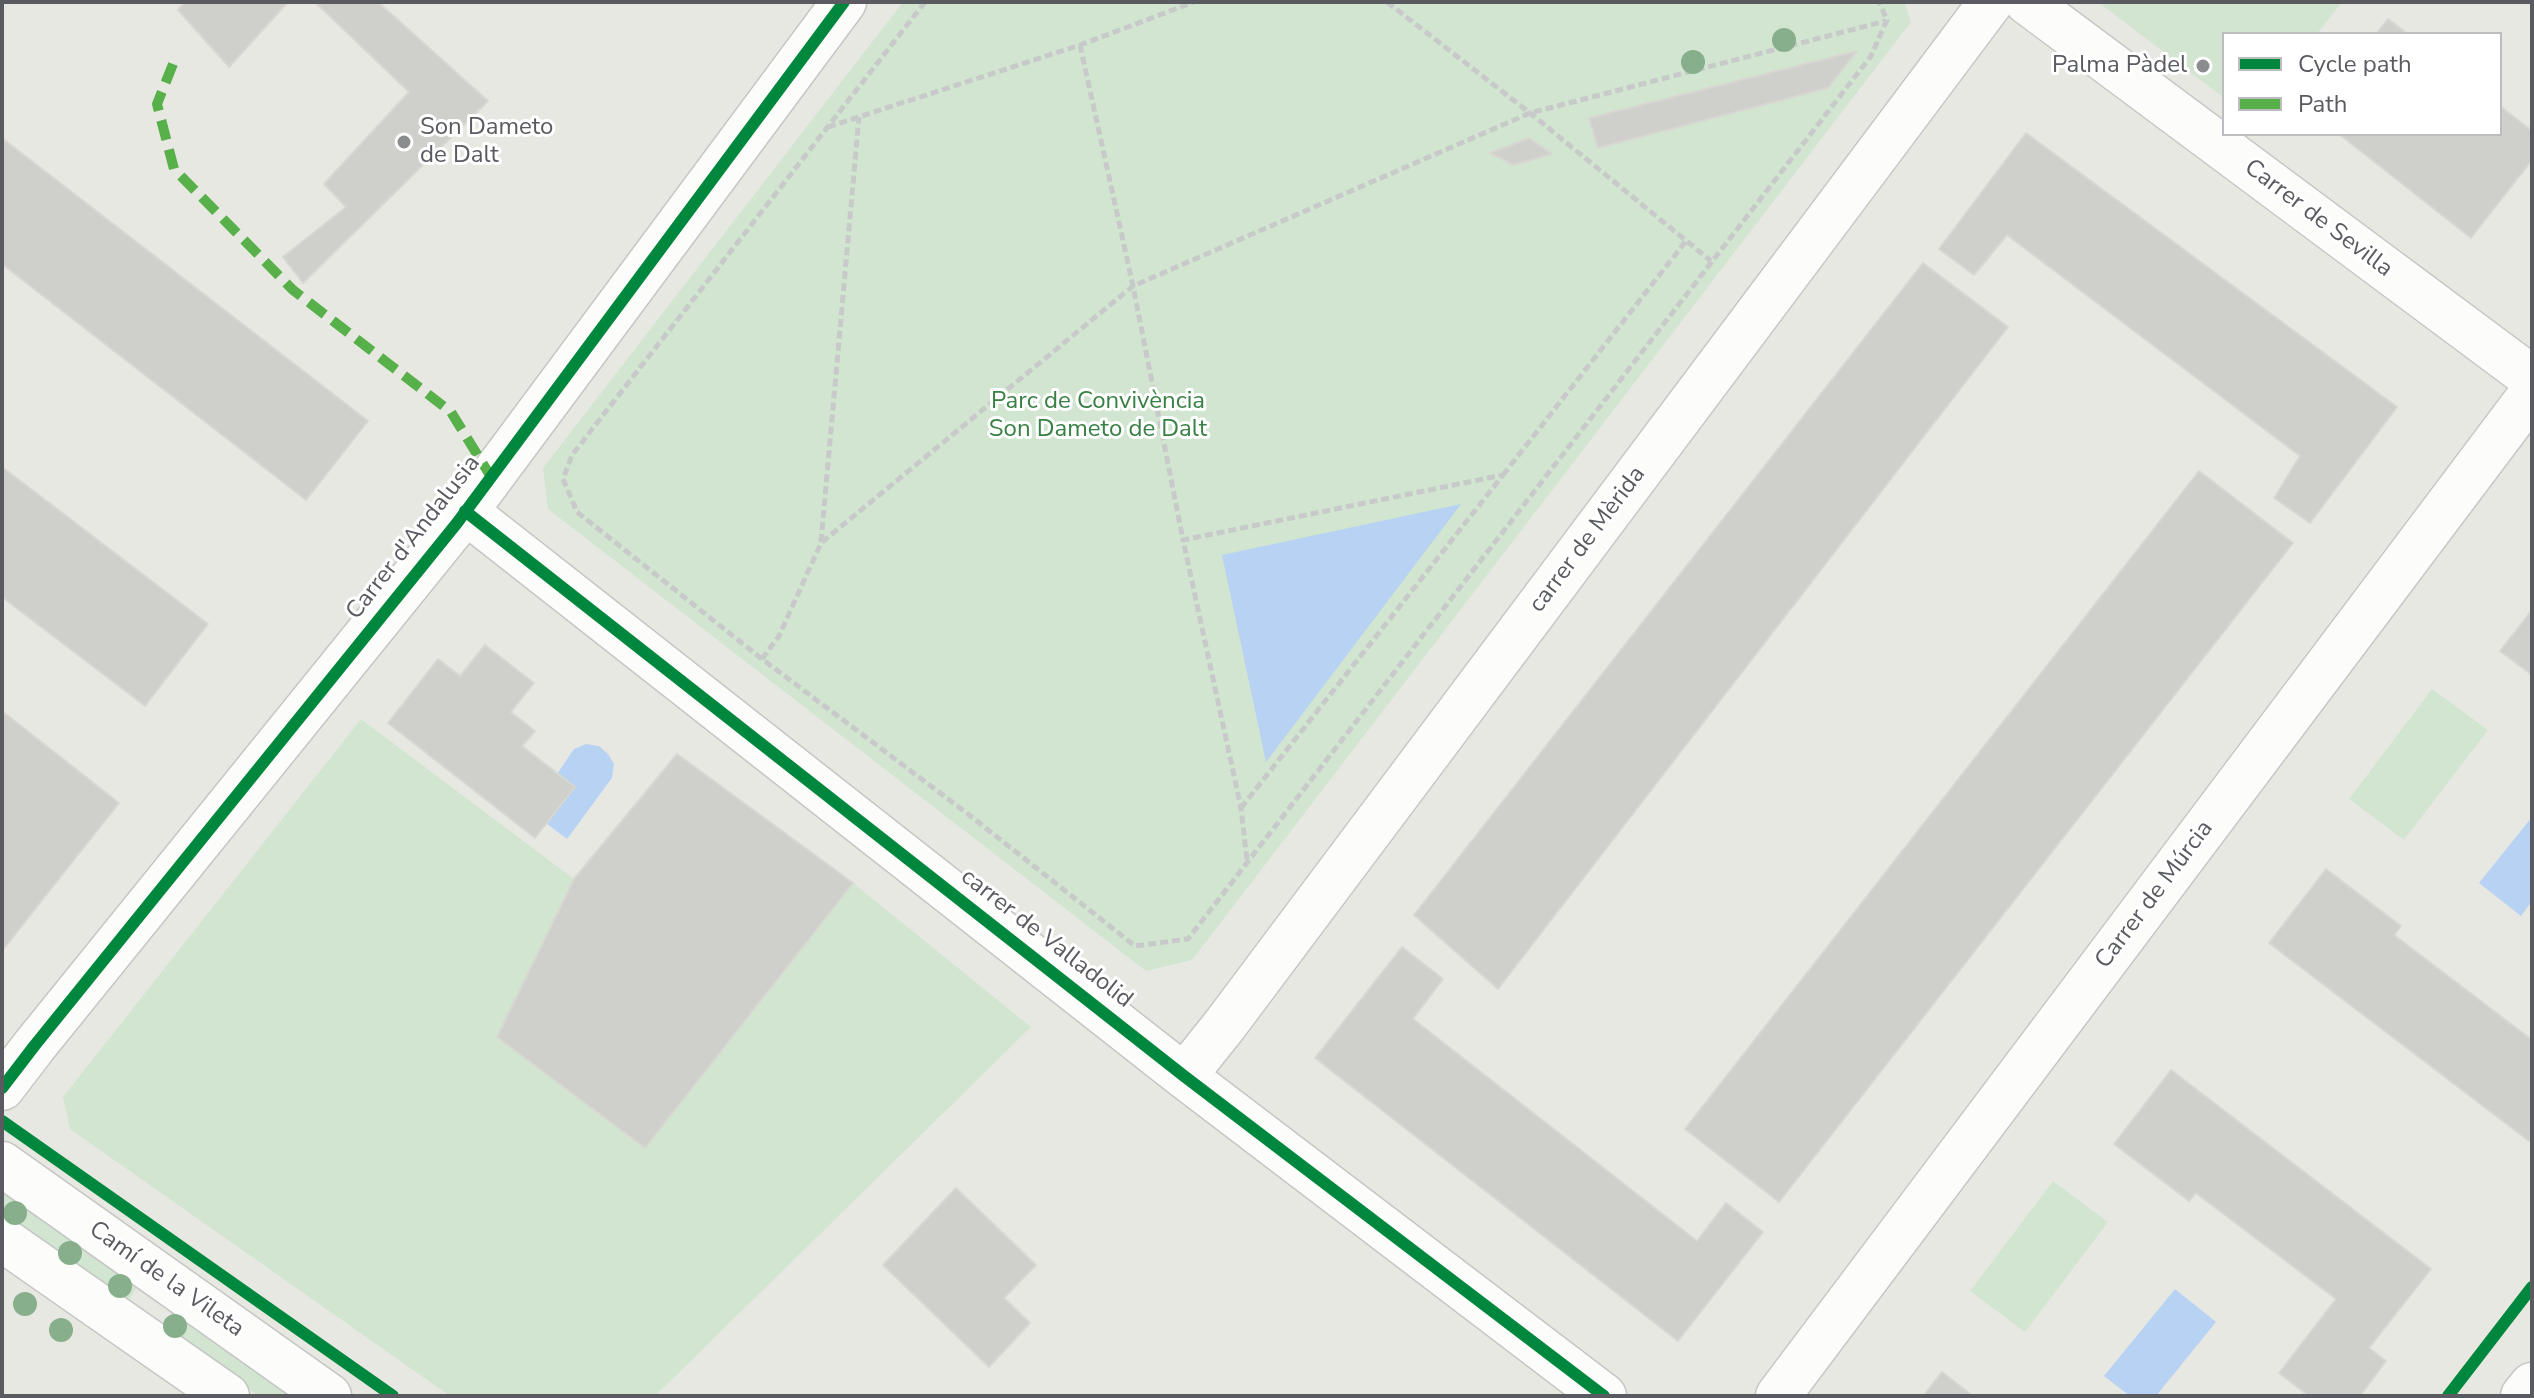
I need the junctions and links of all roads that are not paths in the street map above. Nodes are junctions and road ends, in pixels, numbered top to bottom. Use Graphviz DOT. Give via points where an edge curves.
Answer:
graph roads {
  1 [pos="844,2"];
  2 [pos="1991,2"];
  3 [pos="2027,2"];
  4 [pos="2532,378"];
  5 [pos="2532,393"];
  6 [pos="465,511"];
  7 [pos="1184,1076"];
  8 [pos="2,1088"];
  9 [pos="2,1164"];
  10 [pos="2,1239"];
  11 [pos="2532,1385"];
  12 [pos="227,1396"];
  13 [pos="329,1396"];
  14 [pos="1604,1396"];
  15 [pos="1778,1396"];
  16 [pos="2523,1396"];
  1 -- 6 [label="street, Carrer d'Andalusia"];
  2 -- 7 [label="street, carrer de Mèrida"];
  3 -- 4 [label="street, Carrer de Sevilla"];
  5 -- 15 [label="street, Carrer de Múrcia"];
  6 -- 7 [label="street, carrer de Valladolid"];
  6 -- 8 [label="street, Carrer d'Andalusia"];
  7 -- 14 [label="street, carrer de Valladolid"];
  9 -- 13 [label="street, Camí de la Vileta"];
  10 -- 12 [label="street"];
  11 -- 16 [label="street"];
}
